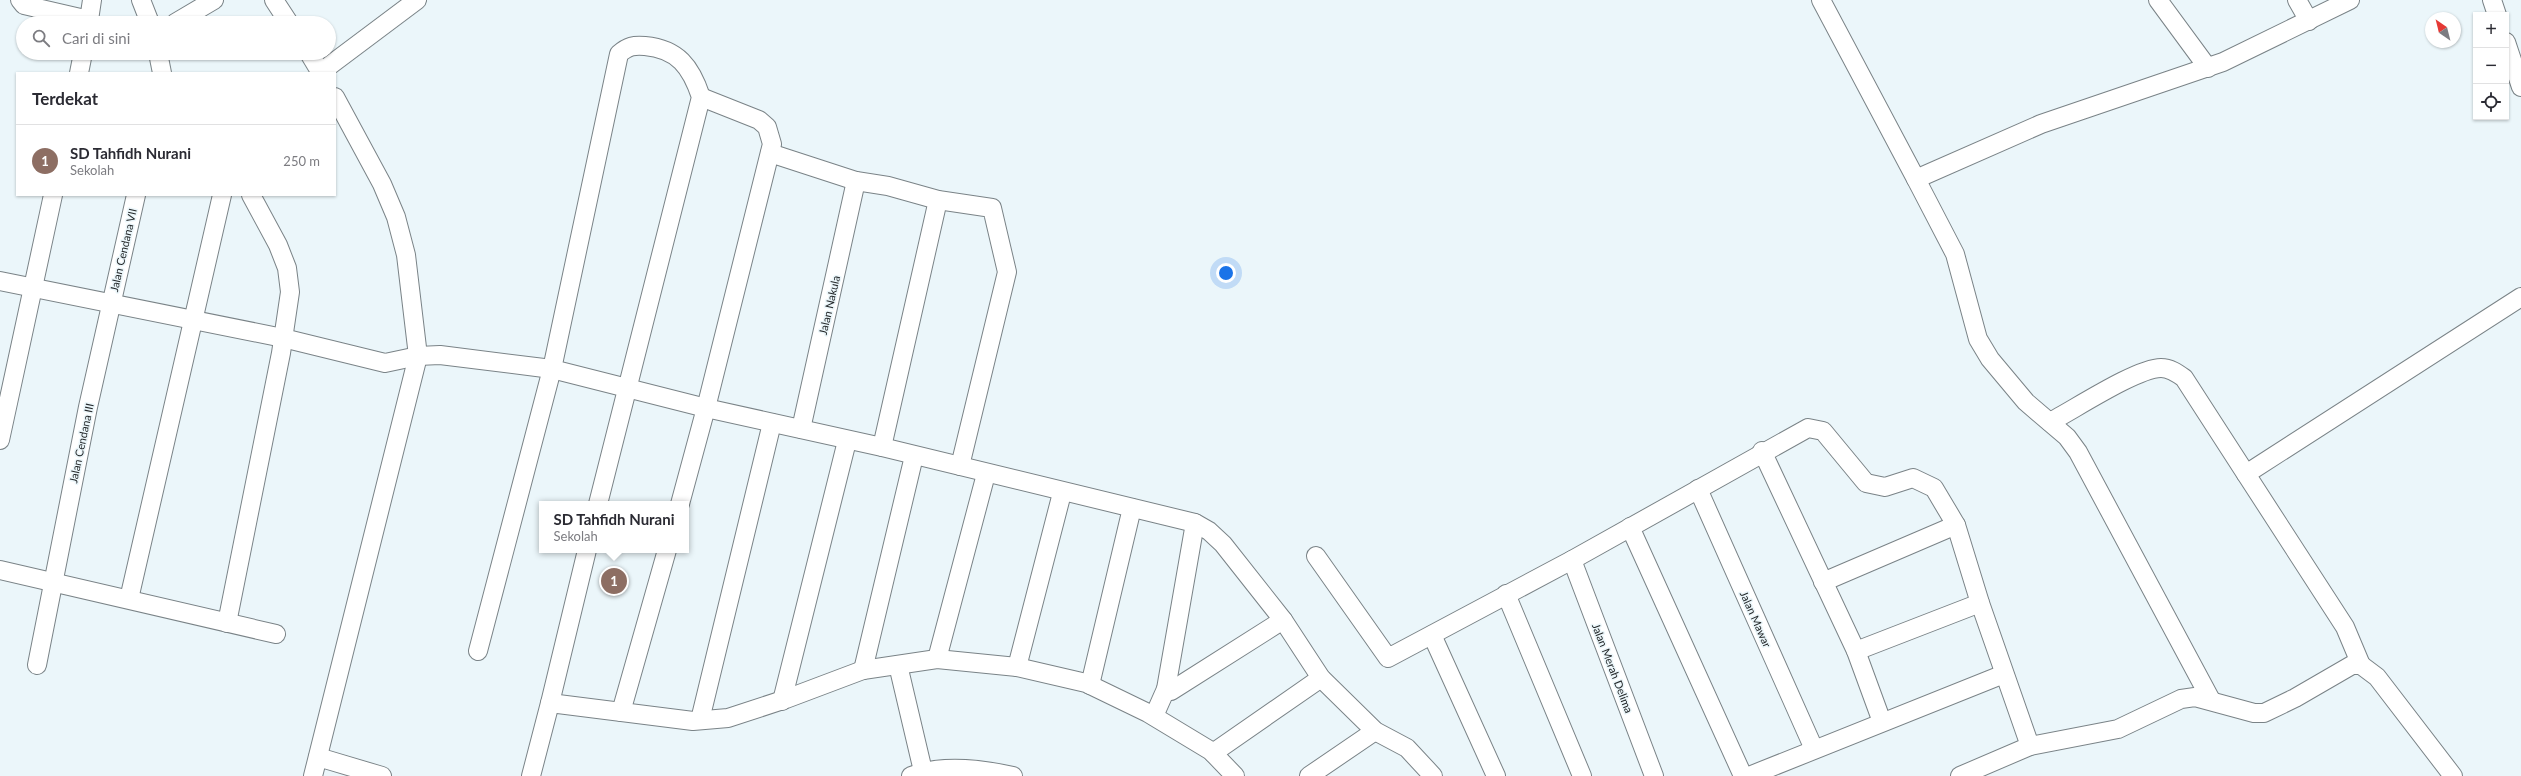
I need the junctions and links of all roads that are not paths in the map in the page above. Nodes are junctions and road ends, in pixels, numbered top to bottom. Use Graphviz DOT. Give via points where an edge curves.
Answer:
graph roads {
  1 [pos="20,0"];
  2 [pos="92,0"];
  3 [pos="141,0"];
  4 [pos="214,0"];
  5 [pos="274,0"];
  6 [pos="417,0"];
  7 [pos="1821,0"];
  8 [pos="2158,0"];
  9 [pos="2297,0"];
  10 [pos="2350,0"];
  11 [pos="2492,0"];
  12 [pos="2496,12"];
  13 [pos="69,16"];
  14 [pos="93,16"];
  15 [pos="147,16"];
  16 [pos="187,16"];
  17 [pos="284,16"];
  18 [pos="2309,21"];
  19 [pos="2508,48"];
  20 [pos="82,60"];
  21 [pos="159,60"];
  22 [pos="313,60"];
  23 [pos="2208,68"];
  24 [pos="79,72"];
  25 [pos="162,72"];
  26 [pos="321,72"];
  27 [pos="2521,87"];
  28 [pos="701,97"];
  29 [pos="336,99"];
  30 [pos="770,153"];
  31 [pos="1916,179"];
  32 [pos="856,181"];
  33 [pos="54,196"];
  34 [pos="136,196"];
  35 [pos="222,196"];
  36 [pos="252,196"];
  37 [pos="938,200"];
  38 [pos="0,281"];
  39 [pos="33,296"];
  40 [pos="2521,297"];
  41 [pos="110,304"];
  42 [pos="194,321"];
  43 [pos="283,338"];
  44 [pos="418,356"];
  45 [pos="552,369"];
  46 [pos="627,387"];
  47 [pos="706,408"];
  48 [pos="2050,422"];
  49 [pos="772,423"];
  50 [pos="801,429"];
  51 [pos="0,440"];
  52 [pos="846,441"];
  53 [pos="882,448"];
  54 [pos="1762,452"];
  55 [pos="914,456"];
  56 [pos="960,466"];
  57 [pos="986,474"];
  58 [pos="2246,474"];
  59 [pos="1698,489"];
  60 [pos="1062,493"];
  61 [pos="599,501"];
  62 [pos="681,501"];
  63 [pos="1132,508"];
  64 [pos="1195,523"];
  65 [pos="1956,525"];
  66 [pos="1630,527"];
  67 [pos="586,553"];
  68 [pos="666,553"];
  69 [pos="1316,556"];
  70 [pos="1572,560"];
  71 [pos="0,570"];
  72 [pos="52,582"];
  73 [pos="1823,582"];
  74 [pos="1506,594"];
  75 [pos="129,600"];
  76 [pos="1980,603"];
  77 [pos="1282,620"];
  78 [pos="227,622"];
  79 [pos="276,634"];
  80 [pos="1432,635"];
  81 [pos="478,651"];
  82 [pos="1856,651"];
  83 [pos="937,658"];
  84 [pos="898,665"];
  85 [pos="2361,665"];
  86 [pos="37,666"];
  87 [pos="1017,667"];
  88 [pos="864,670"];
  89 [pos="2004,674"];
  90 [pos="1321,678"];
  91 [pos="1090,685"];
  92 [pos="1166,689"];
  93 [pos="2211,700"];
  94 [pos="782,701"];
  95 [pos="550,703"];
  96 [pos="621,712"];
  97 [pos="1154,716"];
  98 [pos="700,720"];
  99 [pos="1882,722"];
  100 [pos="1375,731"];
  101 [pos="2030,746"];
  102 [pos="1814,749"];
  103 [pos="1213,753"];
  104 [pos="318,757"];
  105 [pos="917,774"];
  106 [pos="313,776"];
  107 [pos="382,776"];
  108 [pos="531,776"];
  109 [pos="1013,776"];
  110 [pos="1234,776"];
  111 [pos="1309,776"];
  112 [pos="1433,776"];
  113 [pos="1496,776"];
  114 [pos="1582,776"];
  115 [pos="1654,776"];
  116 [pos="1743,776"];
  117 [pos="1749,776"];
  118 [pos="1960,776"];
  119 [pos="2453,776"];
  1 -- 13 [label="street" via="24,5"];
  2 -- 14 [label="street"];
  3 -- 15 [label="street"];
  4 -- 16 [label="street"];
  5 -- 17 [label="street"];
  6 -- 26 [label="street"];
  7 -- 31 [label="street"];
  8 -- 23 [label="street"];
  9 -- 18 [label="street"];
  10 -- 18 [label="street"];
  11 -- 12 [label="street"];
  18 -- 23 [label="street" via="2258,47"];
  19 -- 27 [label="street"];
  20 -- 24 [label="street"];
  21 -- 25 [label="street"];
  22 -- 26 [label="street"];
  23 -- 31 [label="street" via="2041,124"];
  28 -- 30 [label="street" via="759,120 771,134"];
  28 -- 45 [label="street" via="689,69 662,48 635,46 626,48 619,54"];
  28 -- 46 [label="street"];
  29 -- 44 [label="street" via="382,184 396,217 406,255"];
  30 -- 32 [label="street"];
  30 -- 47 [label="street"];
  31 -- 48 [label="street" via="1955,254 1978,339 1990,359 2026,402"];
  32 -- 37 [label="street" via="888,186"];
  32 -- 50 [label="street, Jalan Nakula"];
  33 -- 39 [label="street"];
  34 -- 41 [label="street, Jalan Cendana VII"];
  35 -- 42 [label="street"];
  36 -- 43 [label="street" via="278,245 287,268 290,292"];
  37 -- 53 [label="street"];
  37 -- 56 [label="street" via="992,208 1007,272"];
  38 -- 39 [label="street"];
  39 -- 41 [label="street"];
  39 -- 51 [label="street"];
  40 -- 58 [label="street"];
  41 -- 42 [label="street"];
  41 -- 72 [label="street, Jalan Cendana III"];
  42 -- 43 [label="street"];
  42 -- 75 [label="street"];
  43 -- 44 [label="street" via="385,363"];
  43 -- 78 [label="street"];
  44 -- 45 [label="street" via="440,355"];
  44 -- 104 [label="street"];
  45 -- 46 [label="street"];
  45 -- 81 [label="street"];
  46 -- 47 [label="street"];
  46 -- 61 [label="street"];
  47 -- 49 [label="street"];
  47 -- 62 [label="street"];
  48 -- 58 [label="street" via="2140,374 2162,368 2174,371 2188,383"];
  48 -- 93 [label="street" via="2068,437 2078,452"];
  49 -- 50 [label="street"];
  49 -- 98 [label="street"];
  50 -- 52 [label="street"];
  52 -- 53 [label="street"];
  52 -- 94 [label="street"];
  53 -- 55 [label="street"];
  54 -- 59 [label="street"];
  54 -- 65 [label="street" via="1808,428 1823,431 1866,483 1885,487 1913,478 1927,484 1934,488"];
  54 -- 73 [label="street"];
  55 -- 56 [label="street"];
  55 -- 88 [label="street"];
  56 -- 57 [label="street"];
  57 -- 60 [label="street"];
  57 -- 83 [label="street"];
  58 -- 85 [label="street" via="2345,627"];
  59 -- 66 [label="street"];
  59 -- 102 [label="street, Jalan Mawar"];
  60 -- 63 [label="street"];
  60 -- 87 [label="street"];
  63 -- 64 [label="street"];
  63 -- 91 [label="street"];
  64 -- 77 [label="street" via="1223,544"];
  64 -- 92 [label="street"];
  65 -- 73 [label="street"];
  65 -- 76 [label="street"];
  66 -- 70 [label="street"];
  66 -- 116 [label="street"];
  67 -- 95 [label="street"];
  68 -- 96 [label="street"];
  69 -- 80 [label="street" via="1385,656 1388,658 1401,653"];
  70 -- 74 [label="street"];
  70 -- 115 [label="street, Jalan Merah Delima"];
  71 -- 72 [label="street"];
  72 -- 75 [label="street"];
  72 -- 86 [label="street, Jalan Cendana III"];
  73 -- 82 [label="street"];
  74 -- 80 [label="street"];
  74 -- 114 [label="street"];
  75 -- 78 [label="street"];
  76 -- 82 [label="street"];
  76 -- 89 [label="street"];
  77 -- 90 [label="street"];
  77 -- 92 [label="street" via="1171,690"];
  78 -- 79 [label="street"];
  80 -- 113 [label="street"];
  82 -- 99 [label="street"];
  83 -- 84 [label="street"];
  83 -- 87 [label="street"];
  84 -- 88 [label="street"];
  84 -- 105 [label="street"];
  85 -- 93 [label="street" via="2344,667 2295,698 2264,713 2248,712"];
  85 -- 119 [label="street" via="2377,677"];
  87 -- 91 [label="street"];
  88 -- 94 [label="street"];
  89 -- 99 [label="street"];
  89 -- 101 [label="street"];
  90 -- 100 [label="street"];
  90 -- 103 [label="street"];
  91 -- 97 [label="street"];
  92 -- 97 [label="street"];
  93 -- 101 [label="street" via="2195,697 2181,699 2118,729"];
  94 -- 98 [label="street" via="728,718"];
  95 -- 96 [label="street"];
  95 -- 108 [label="street"];
  96 -- 98 [label="street"];
  97 -- 103 [label="street"];
  99 -- 102 [label="street"];
  100 -- 111 [label="street"];
  100 -- 112 [label="street" via="1407,748"];
  101 -- 118 [label="street"];
  102 -- 117 [label="street"];
  103 -- 110 [label="street"];
  104 -- 106 [label="street"];
  104 -- 107 [label="street"];
  105 -- 109 [label="street" via="971,770"];
}
